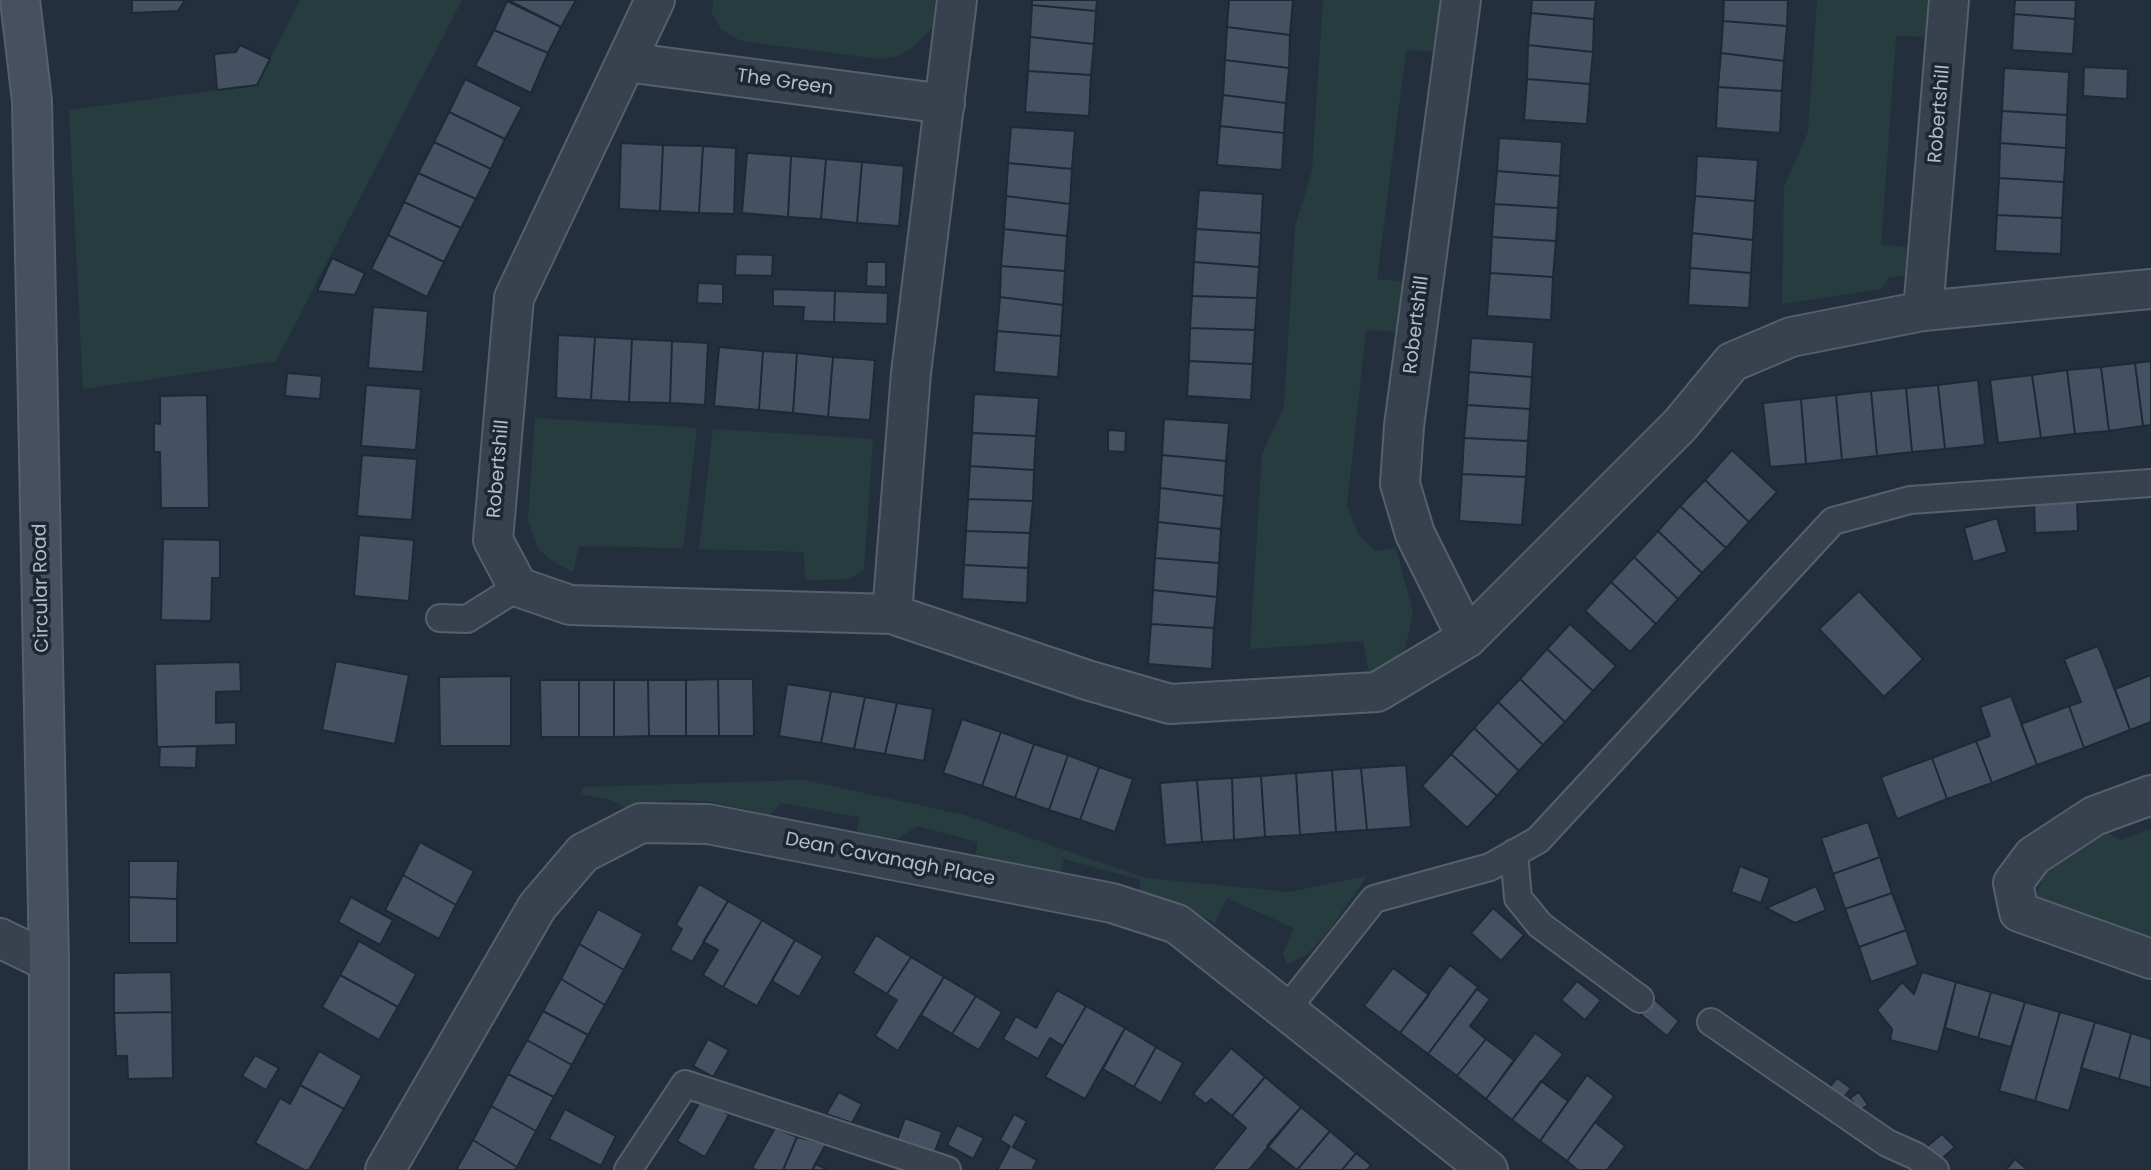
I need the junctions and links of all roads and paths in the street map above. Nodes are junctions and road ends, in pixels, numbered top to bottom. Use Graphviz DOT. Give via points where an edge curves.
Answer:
graph roads {
  1 [pos="654,0"];
  2 [pos="957,0"];
  3 [pos="1461,0"];
  4 [pos="1949,0"];
  5 [pos="18,2"];
  6 [pos="626,62"];
  7 [pos="945,104"];
  8 [pos="2151,289"];
  9 [pos="1923,312"];
  10 [pos="2151,483"];
  11 [pos="518,587"];
  12 [pos="892,614"];
  13 [pos="440,618"];
  14 [pos="1467,638"];
  15 [pos="2151,796"];
  16 [pos="1514,853"];
  17 [pos="0,938"];
  18 [pos="2151,959"];
  19 [pos="49,962"];
  20 [pos="1640,999"];
  21 [pos="1286,1010"];
  22 [pos="1711,1022"];
  23 [pos="49,1170"];
  24 [pos="385,1170"];
  25 [pos="628,1170"];
  26 [pos="947,1170"];
  27 [pos="1488,1170"];
  28 [pos="1935,1170"];
  1 -- 6 [label="street, Robertshill"];
  2 -- 7 [label="street"];
  3 -- 14 [label="street, Robertshill" via="1400,484 1415,534"];
  4 -- 9 [label="street, Robertshill"];
  5 -- 19 [label="main road, Circular Road" via="32,101"];
  6 -- 7 [label="street, The Green"];
  6 -- 11 [label="street, Robertshill" via="514,298 493,540"];
  7 -- 12 [label="street" via="911,373"];
  8 -- 9 [label="street"];
  9 -- 14 [label="street" via="1791,337 1732,362 1680,425"];
  10 -- 16 [label="lane" via="1910,500 1833,521 1538,840"];
  11 -- 12 [label="street" via="570,605"];
  11 -- 13 [label="lane" via="467,619"];
  12 -- 14 [label="street" via="1170,704 1377,692"];
  15 -- 18 [label="street" via="2094,816 2033,856 2013,883 2019,912"];
  16 -- 20 [label="lane" via="1518,898 1540,925"];
  16 -- 21 [label="lane" via="1490,867 1374,898"];
  17 -- 19 [label="street"];
  19 -- 23 [label="main road, Circular Road"];
  21 -- 24 [label="street, Dean Cavanagh Place" via="1177,924 1112,902 708,824 641,823 583,853 537,907"];
  21 -- 27 [label="street, Dean Cavanagh Place"];
  22 -- 28 [label="lane" via="1887,1143"];
  25 -- 26 [label="lane" via="685,1084"];
}
